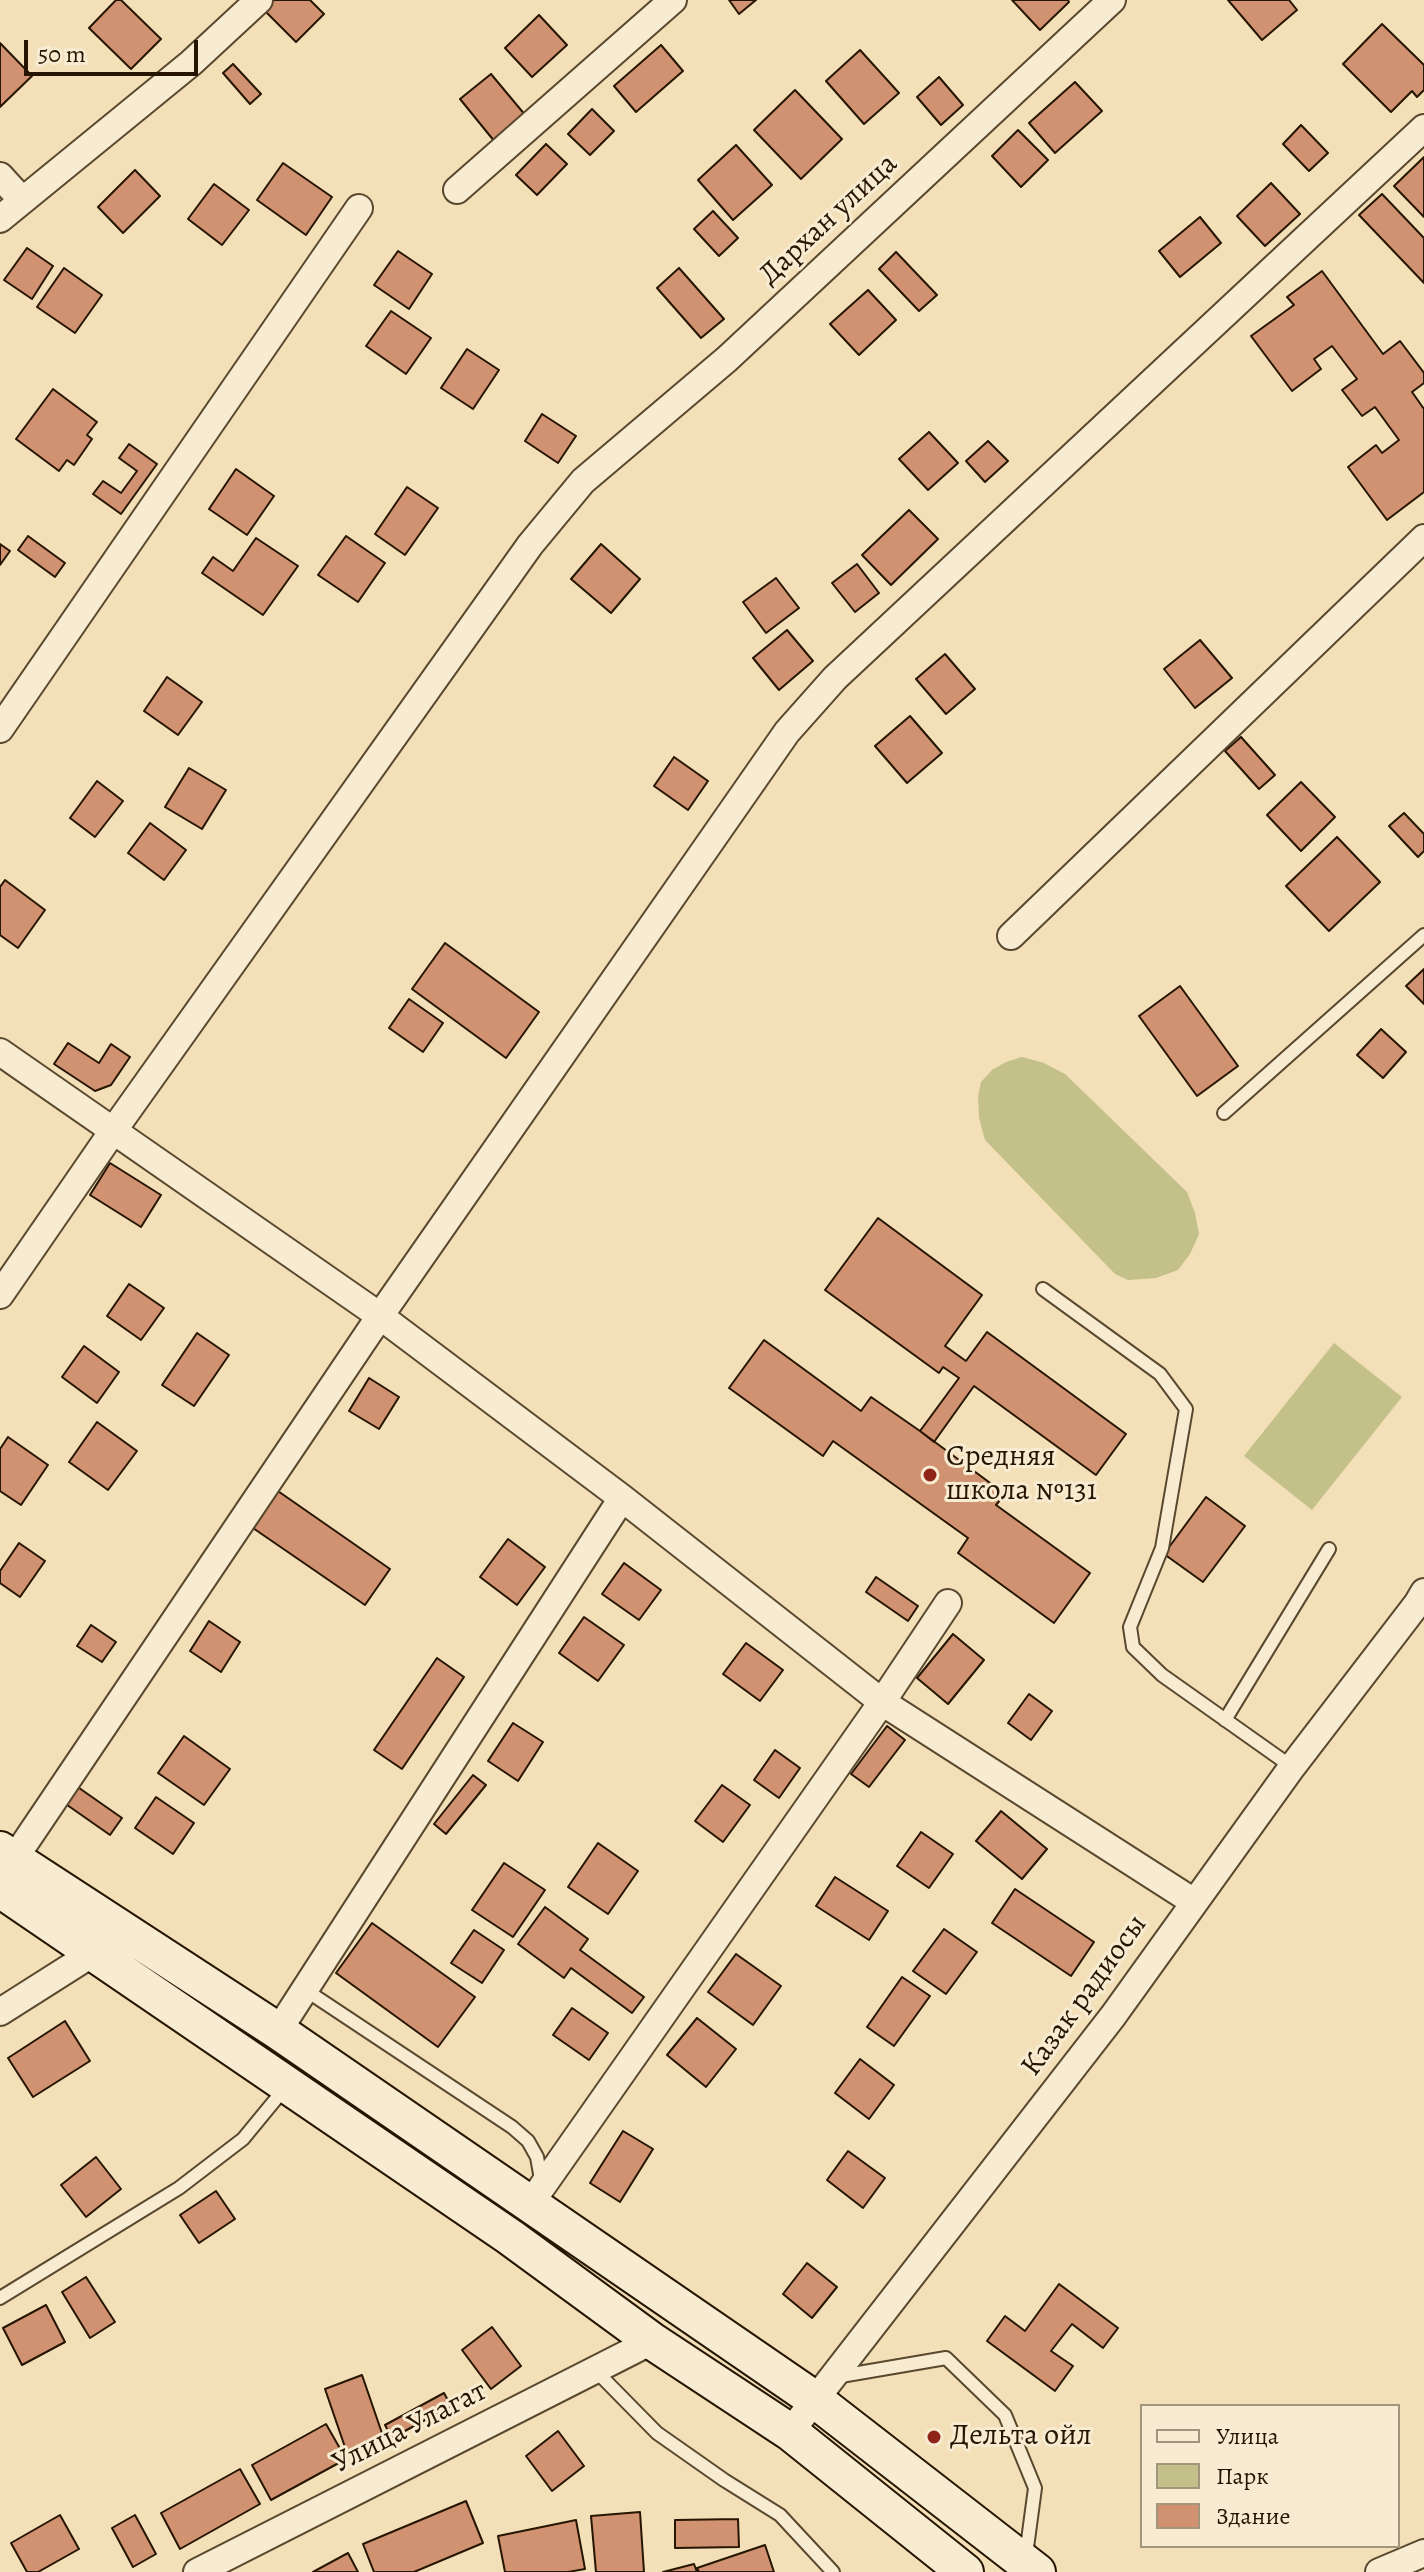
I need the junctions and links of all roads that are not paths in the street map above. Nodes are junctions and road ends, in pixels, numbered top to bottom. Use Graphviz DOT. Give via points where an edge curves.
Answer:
graph roads {
  1 [pos="259,0"];
  2 [pos="673,0"];
  3 [pos="1112,0"];
  4 [pos="1424,128"];
  5 [pos="0,176"];
  6 [pos="457,190"];
  7 [pos="22,200"];
  8 [pos="359,208"];
  9 [pos="0,219"];
  10 [pos="1424,538"];
  11 [pos="0,729"];
  12 [pos="1424,935"];
  13 [pos="1011,936"];
  14 [pos="0,1052"];
  15 [pos="1224,1113"];
  16 [pos="113,1131"];
  17 [pos="1043,1289"];
  18 [pos="0,1295"];
  19 [pos="380,1316"];
  20 [pos="622,1498"];
  21 [pos="1329,1549"];
  22 [pos="1424,1592"];
  23 [pos="948,1603"];
  24 [pos="882,1702"];
  25 [pos="1225,1720"];
  26 [pos="1292,1767"];
  27 [pos="5,1866"];
  28 [pos="1194,1902"];
  29 [pos="93,1953"];
  30 [pos="174,1965"];
  31 [pos="304,1989"];
  32 [pos="154,1995"];
  33 [pos="0,2012"];
  34 [pos="278,2031"];
  35 [pos="288,2084"];
  36 [pos="536,2195"];
  37 [pos="0,2298"];
  38 [pos="652,2341"];
  39 [pos="595,2370"];
  40 [pos="824,2388"];
  41 [pos="790,2432"];
  42 [pos="1424,2553"];
  43 [pos="1031,2567"];
  44 [pos="197,2572"];
  45 [pos="833,2572"];
  46 [pos="965,2572"];
  47 [pos="1379,2572"];
  1 -- 7 [label="street" via="191,63"];
  2 -- 6 [label="street"];
  3 -- 16 [label="street, Дархан улица" via="727,359 583,481 530,545"];
  4 -- 19 [label="street" via="835,678 787,732"];
  5 -- 7 [label="street"];
  7 -- 9 [label="street"];
  8 -- 11 [label="street"];
  10 -- 13 [label="street"];
  12 -- 15 [label="lane"];
  14 -- 16 [label="street"];
  16 -- 18 [label="street, Дархан улица"];
  16 -- 19 [label="street"];
  17 -- 25 [label="lane" via="1160,1374 1186,1409 1162,1548 1130,1627 1133,1647"];
  19 -- 20 [label="street"];
  19 -- 27 [label="street"];
  20 -- 24 [label="street"];
  20 -- 31 [label="street"];
  21 -- 25 [label="lane"];
  22 -- 26 [label="street, Казак радиосы"];
  23 -- 24 [label="street"];
  24 -- 28 [label="street"];
  24 -- 36 [label="street"];
  25 -- 26 [label="lane"];
  26 -- 28 [label="street, Казак радиосы"];
  27 -- 29 [label="main road"];
  27 -- 30 [label="main road"];
  28 -- 40 [label="street, Казак радиосы"];
  29 -- 32 [label="main road"];
  29 -- 33 [label="street"];
  30 -- 32 [label="main road"];
  30 -- 34 [label="main road"];
  31 -- 34 [label="street"];
  31 -- 36 [label="lane" via="528,2141 537,2157"];
  32 -- 35 [label="main road"];
  34 -- 36 [label="main road"];
  35 -- 37 [label="lane" via="243,2139 179,2188"];
  35 -- 38 [label="main road"];
  36 -- 40 [label="main road"];
  38 -- 39 [label="street, Улица Улагат"];
  38 -- 41 [label="main road"];
  39 -- 44 [label="street, Улица Улагат"];
  39 -- 45 [label="lane" via="657,2433 780,2515"];
  40 -- 41 [label="street, Казак радиосы"];
  40 -- 43 [label="main road"];
  40 -- 43 [label="lane" via="946,2358 1005,2415 1035,2488"];
  41 -- 46 [label="main road"];
  42 -- 47 [label="street"];
}
